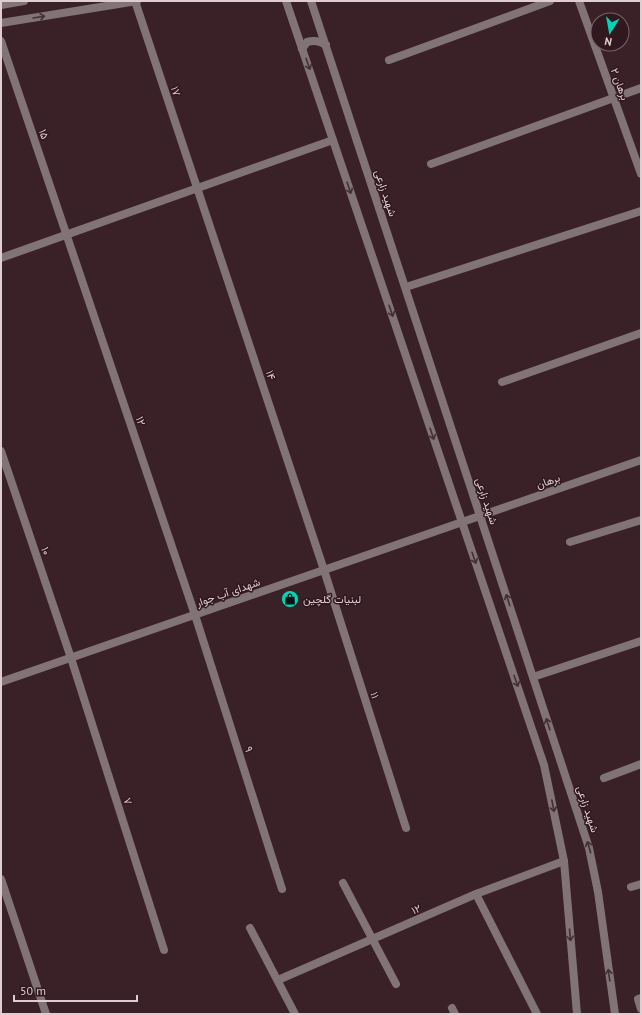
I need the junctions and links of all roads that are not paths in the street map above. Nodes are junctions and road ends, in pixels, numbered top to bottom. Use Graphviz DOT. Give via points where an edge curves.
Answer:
graph roads {
  1 [pos="24,1"];
  2 [pos="135,1"];
  3 [pos="286,1"];
  4 [pos="311,1"];
  5 [pos="550,1"];
  6 [pos="579,1"];
  7 [pos="1,5"];
  8 [pos="1,23"];
  9 [pos="1,41"];
  10 [pos="326,45"];
  11 [pos="302,49"];
  12 [pos="389,60"];
  13 [pos="641,88"];
  14 [pos="614,97"];
  15 [pos="333,140"];
  16 [pos="431,164"];
  17 [pos="641,174"];
  18 [pos="197,188"];
  19 [pos="641,211"];
  20 [pos="67,234"];
  21 [pos="1,258"];
  22 [pos="406,287"];
  23 [pos="641,333"];
  24 [pos="502,382"];
  25 [pos="1,450"];
  26 [pos="641,460"];
  27 [pos="480,515"];
  28 [pos="641,520"];
  29 [pos="461,522"];
  30 [pos="570,542"];
  31 [pos="324,570"];
  32 [pos="196,615"];
  33 [pos="641,641"];
  34 [pos="70,658"];
  35 [pos="533,677"];
  36 [pos="1,682"];
  37 [pos="641,764"];
  38 [pos="604,778"];
  39 [pos="406,828"];
  40 [pos="564,861"];
  41 [pos="1,879"];
  42 [pos="343,883"];
  43 [pos="641,884"];
  44 [pos="631,887"];
  45 [pos="282,889"];
  46 [pos="476,894"];
  47 [pos="250,928"];
  48 [pos="373,941"];
  49 [pos="164,950"];
  50 [pos="278,980"];
  51 [pos="396,984"];
  52 [pos="641,998"];
  53 [pos="641,1009"];
  54 [pos="46,1014"];
  55 [pos="295,1014"];
  56 [pos="536,1014"];
  57 [pos="577,1014"];
  58 [pos="615,1014"];
  1 -- 7 [label="street"];
  8 -- 2 [label="street, one-way"];
  2 -- 18 [label="street, ۱۷"];
  3 -- 11 [label="street"];
  4 -- 10 [label="street, شهید زارعی"];
  5 -- 12 [label="street"];
  6 -- 14 [label="street, برهان ۲"];
  9 -- 20 [label="street, ۱۵"];
  10 -- 11 [label="street" via="312,41 307,42"];
  10 -- 22 [label="street, شهید زارعی"];
  11 -- 15 [label="street, one-way"];
  13 -- 14 [label="street"];
  14 -- 16 [label="street"];
  14 -- 17 [label="street, برهان ۲"];
  15 -- 18 [label="street"];
  15 -- 29 [label="street, one-way"];
  18 -- 20 [label="street"];
  18 -- 31 [label="street, ۱۴"];
  19 -- 22 [label="street"];
  20 -- 21 [label="street"];
  20 -- 32 [label="street, ۱۲"];
  22 -- 27 [label="street, شهید زارعی"];
  23 -- 24 [label="street"];
  25 -- 34 [label="street, ۱۰"];
  26 -- 27 [label="street, برهان"];
  27 -- 29 [label="street, برهان"];
  35 -- 27 [label="street, شهید زارعی, one-way"];
  28 -- 30 [label="street"];
  29 -- 31 [label="street, شهدای آب جوار"];
  29 -- 40 [label="street, one-way" via="544,765"];
  31 -- 32 [label="street, شهدای آب جوار"];
  31 -- 39 [label="street, ۱۱"];
  32 -- 34 [label="street, شهدای آب جوار"];
  32 -- 45 [label="street, ۹"];
  33 -- 35 [label="street"];
  34 -- 36 [label="street, شهدای آب جوار"];
  34 -- 49 [label="street, ۷"];
  58 -- 35 [label="street, شهید زارعی, one-way" via="590,848"];
  37 -- 38 [label="street"];
  40 -- 46 [label="street, ۱۲"];
  40 -- 57 [label="street, one-way"];
  41 -- 54 [label="street"];
  42 -- 48 [label="street"];
  43 -- 44 [label="street"];
  46 -- 48 [label="street, ۱۲"];
  46 -- 56 [label="street"];
  47 -- 50 [label="street"];
  48 -- 50 [label="street, ۱۲"];
  48 -- 51 [label="street"];
  50 -- 55 [label="street"];
  52 -- 53 [label="street" via="638,999"];
}
